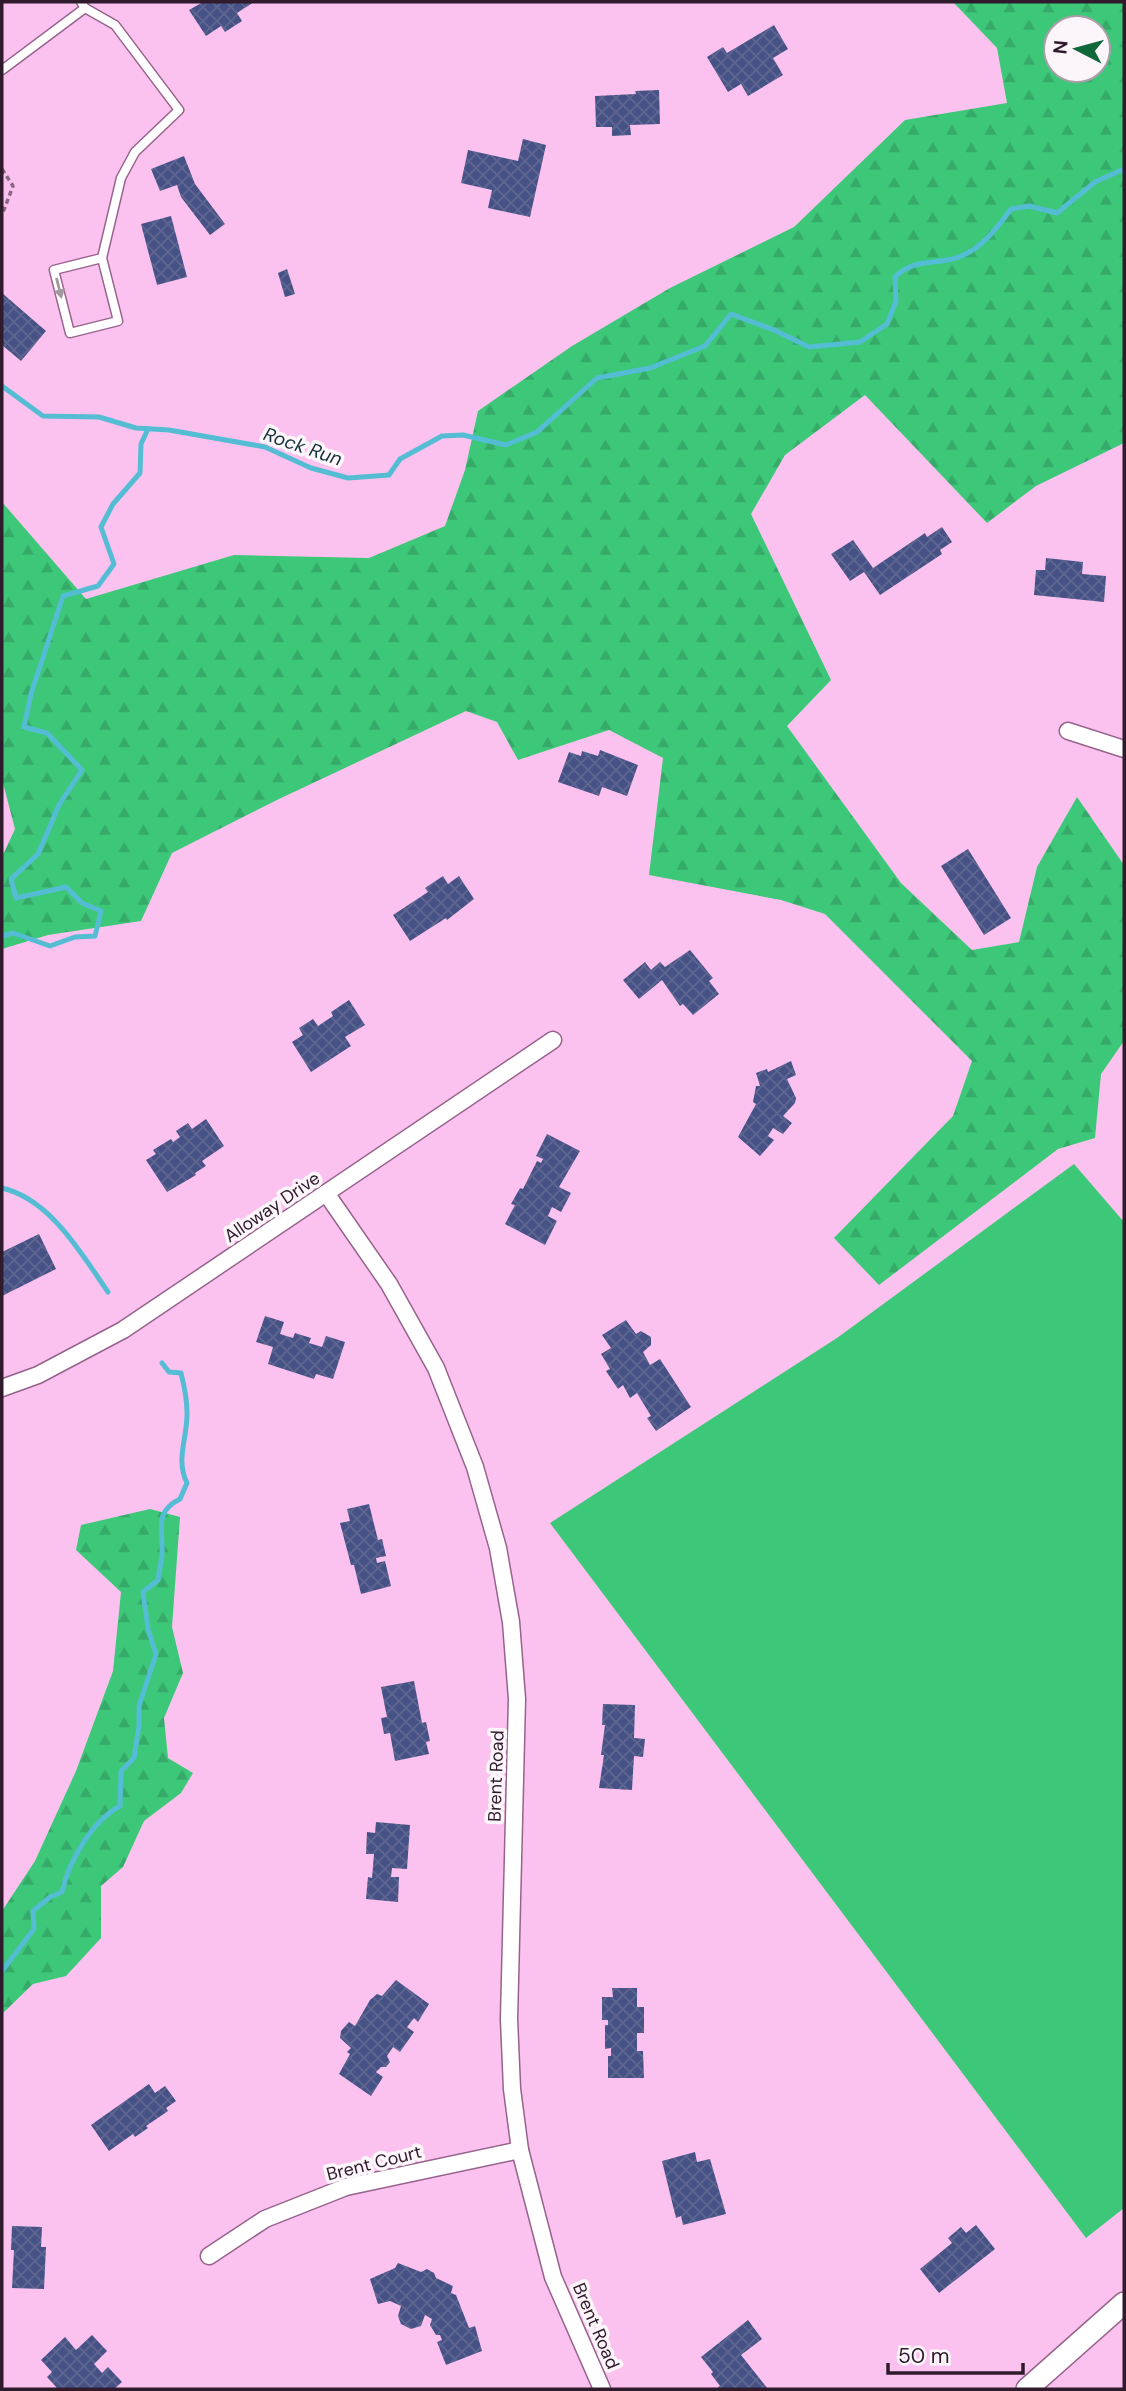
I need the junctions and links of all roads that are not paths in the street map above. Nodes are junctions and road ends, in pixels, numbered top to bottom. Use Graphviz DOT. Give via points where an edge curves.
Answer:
graph roads {
  1 [pos="83,5"];
  2 [pos="2,70"];
  3 [pos="102,258"];
  4 [pos="1068,731"];
  5 [pos="1124,748"];
  6 [pos="553,1040"];
  7 [pos="326,1194"];
  8 [pos="2,1388"];
  9 [pos="520,2150"];
  10 [pos="209,2256"];
  11 [pos="1124,2303"];
  12 [pos="602,2389"];
  13 [pos="1027,2389"];
  1 -- 2 [label="lane"];
  1 -- 3 [label="lane" via="116,25 178,110 135,152 121,178"];
  3 -- 3 [label="lane, one-way" via="54,270 70,333 118,321"];
  4 -- 5 [label="street"];
  6 -- 7 [label="street, Alloway Drive"];
  7 -- 8 [label="street, Alloway Drive" via="123,1330 38,1375"];
  7 -- 9 [label="street, Brent Road" via="388,1284 436,1368 475,1467 498,1548 511,1622 517,1699 509,2019"];
  9 -- 10 [label="street, Brent Court" via="346,2187 265,2220"];
  9 -- 12 [label="street, Brent Road" via="553,2277"];
  11 -- 13 [label="street"];
}
